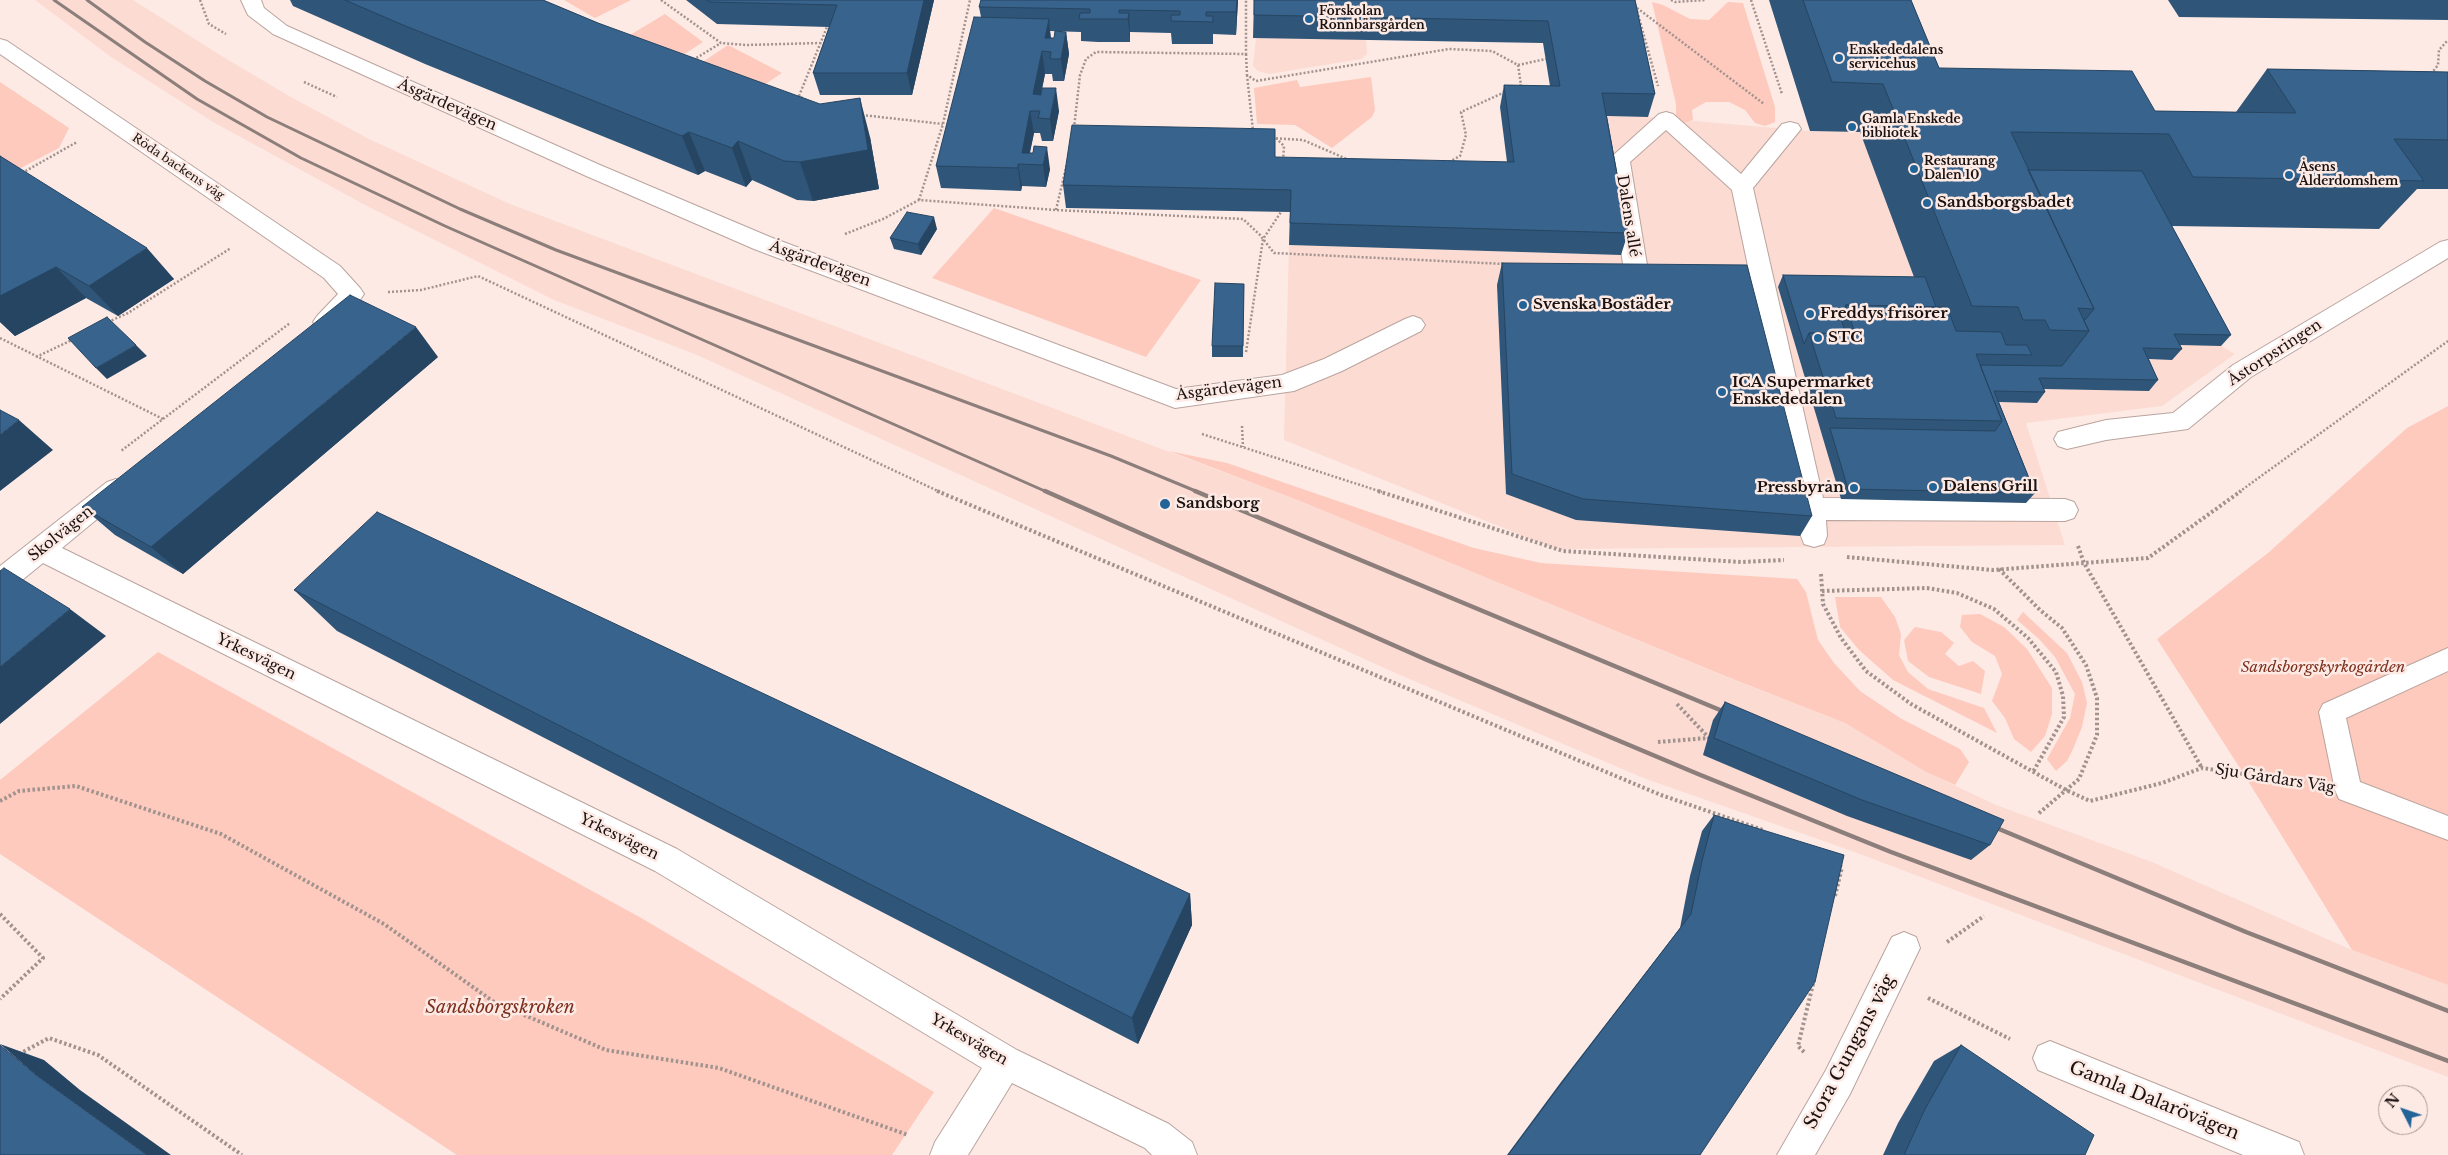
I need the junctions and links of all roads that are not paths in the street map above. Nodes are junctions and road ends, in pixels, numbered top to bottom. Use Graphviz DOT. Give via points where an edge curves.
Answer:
graph roads {
  1 [pos="251,0"];
  2 [pos="0,45"];
  3 [pos="1789,126"];
  4 [pos="1742,187"];
  5 [pos="2448,248"];
  6 [pos="1638,271"];
  7 [pos="1412,326"];
  8 [pos="303,328"];
  9 [pos="2067,439"];
  10 [pos="138,472"];
  11 [pos="1812,508"];
  12 [pos="2065,510"];
  13 [pos="1814,536"];
  14 [pos="41,550"];
  15 [pos="0,582"];
  16 [pos="2448,659"];
  17 [pos="2448,828"];
  18 [pos="1904,948"];
  19 [pos="2050,1058"];
  20 [pos="1005,1062"];
  21 [pos="950,1152"];
  22 [pos="1179,1155"];
  23 [pos="1795,1155"];
  24 [pos="2286,1155"];
  1 -- 7 [label="street, Åsgärdevägen" via="255,10 280,30 600,174 793,254 1175,399 1285,384 1333,365"];
  2 -- 8 [label="street, Röda backens väg" via="332,272 352,294"];
  3 -- 4 [label="street"];
  4 -- 6 [label="street, Dalens allé" via="1666,118 1619,160"];
  4 -- 11 [label="street" via="1750,274"];
  5 -- 9 [label="street, Åstorpsringen" via="2242,371 2178,422 2106,430"];
  10 -- 14 [label="street, Skolvägen"];
  11 -- 12 [label="street"];
  11 -- 13 [label="street"];
  14 -- 15 [label="street, Skolvägen"];
  14 -- 20 [label="street, Yrkesvägen" via="666,860"];
  16 -- 17 [label="lane, Sju Gårdars Väg" via="2332,712 2348,790"];
  18 -- 23 [label="street, Stora Gungans väg" via="1838,1082"];
  19 -- 24 [label="street, Gamla Dalarövägen"];
  20 -- 21 [label="street"];
  20 -- 22 [label="street, Yrkesvägen" via="1157,1136"];
}
